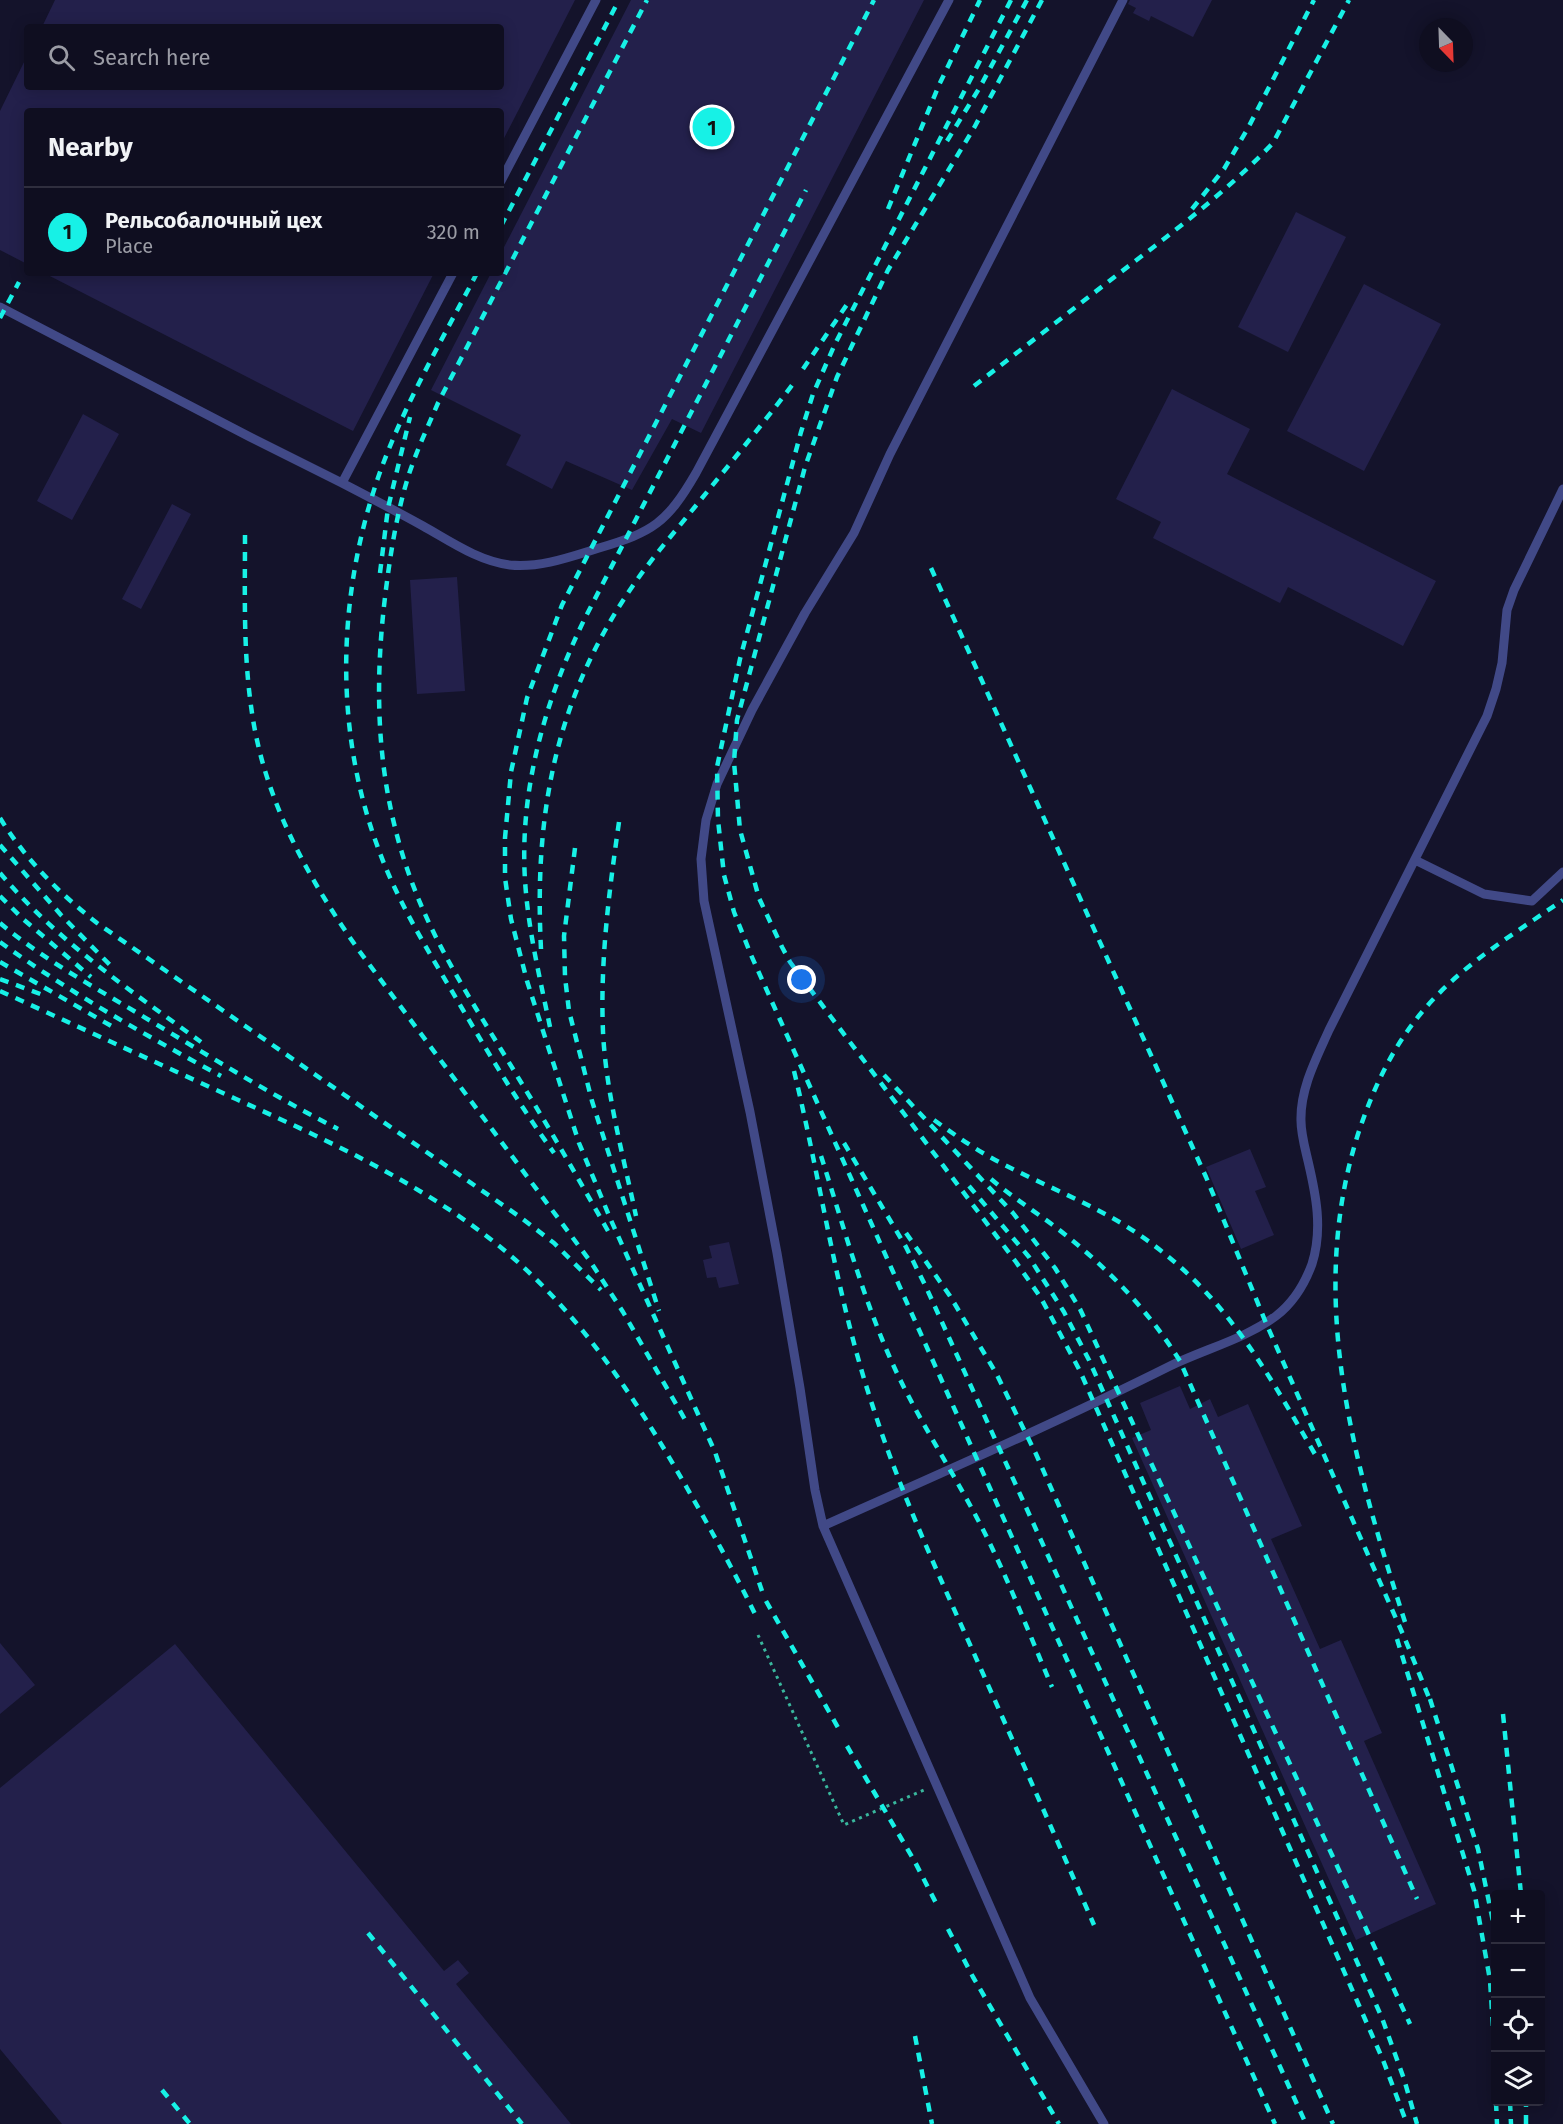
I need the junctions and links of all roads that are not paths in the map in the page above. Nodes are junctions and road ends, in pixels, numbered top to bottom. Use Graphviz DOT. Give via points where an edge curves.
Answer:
graph roads {
  1 [pos="596,0"];
  2 [pos="949,0"];
  3 [pos="1123,0"];
  4 [pos="504,175"];
  5 [pos="451,276"];
  6 [pos="0,307"];
  7 [pos="342,483"];
  8 [pos="1563,489"];
  9 [pos="1415,860"];
  10 [pos="1563,872"];
  11 [pos="823,1526"];
  12 [pos="1104,2124"];
  1 -- 4 [label="lane"];
  2 -- 7 [label="lane" via="685,493 663,519 638,536 562,560 511,565 482,558"];
  3 -- 11 [label="lane" via="890,454 854,533 752,710 717,784 706,820 701,859 704,901 777,1253"];
  5 -- 7 [label="lane"];
  6 -- 7 [label="lane"];
  8 -- 9 [label="lane" via="1507,610 1500,672 1487,716"];
  9 -- 10 [label="lane" via="1484,894 1532,901"];
  9 -- 11 [label="lane" via="1309,1076 1301,1120 1316,1194 1318,1228 1306,1278 1286,1308 1242,1335"];
  11 -- 12 [label="lane" via="1030,1998"];
}
